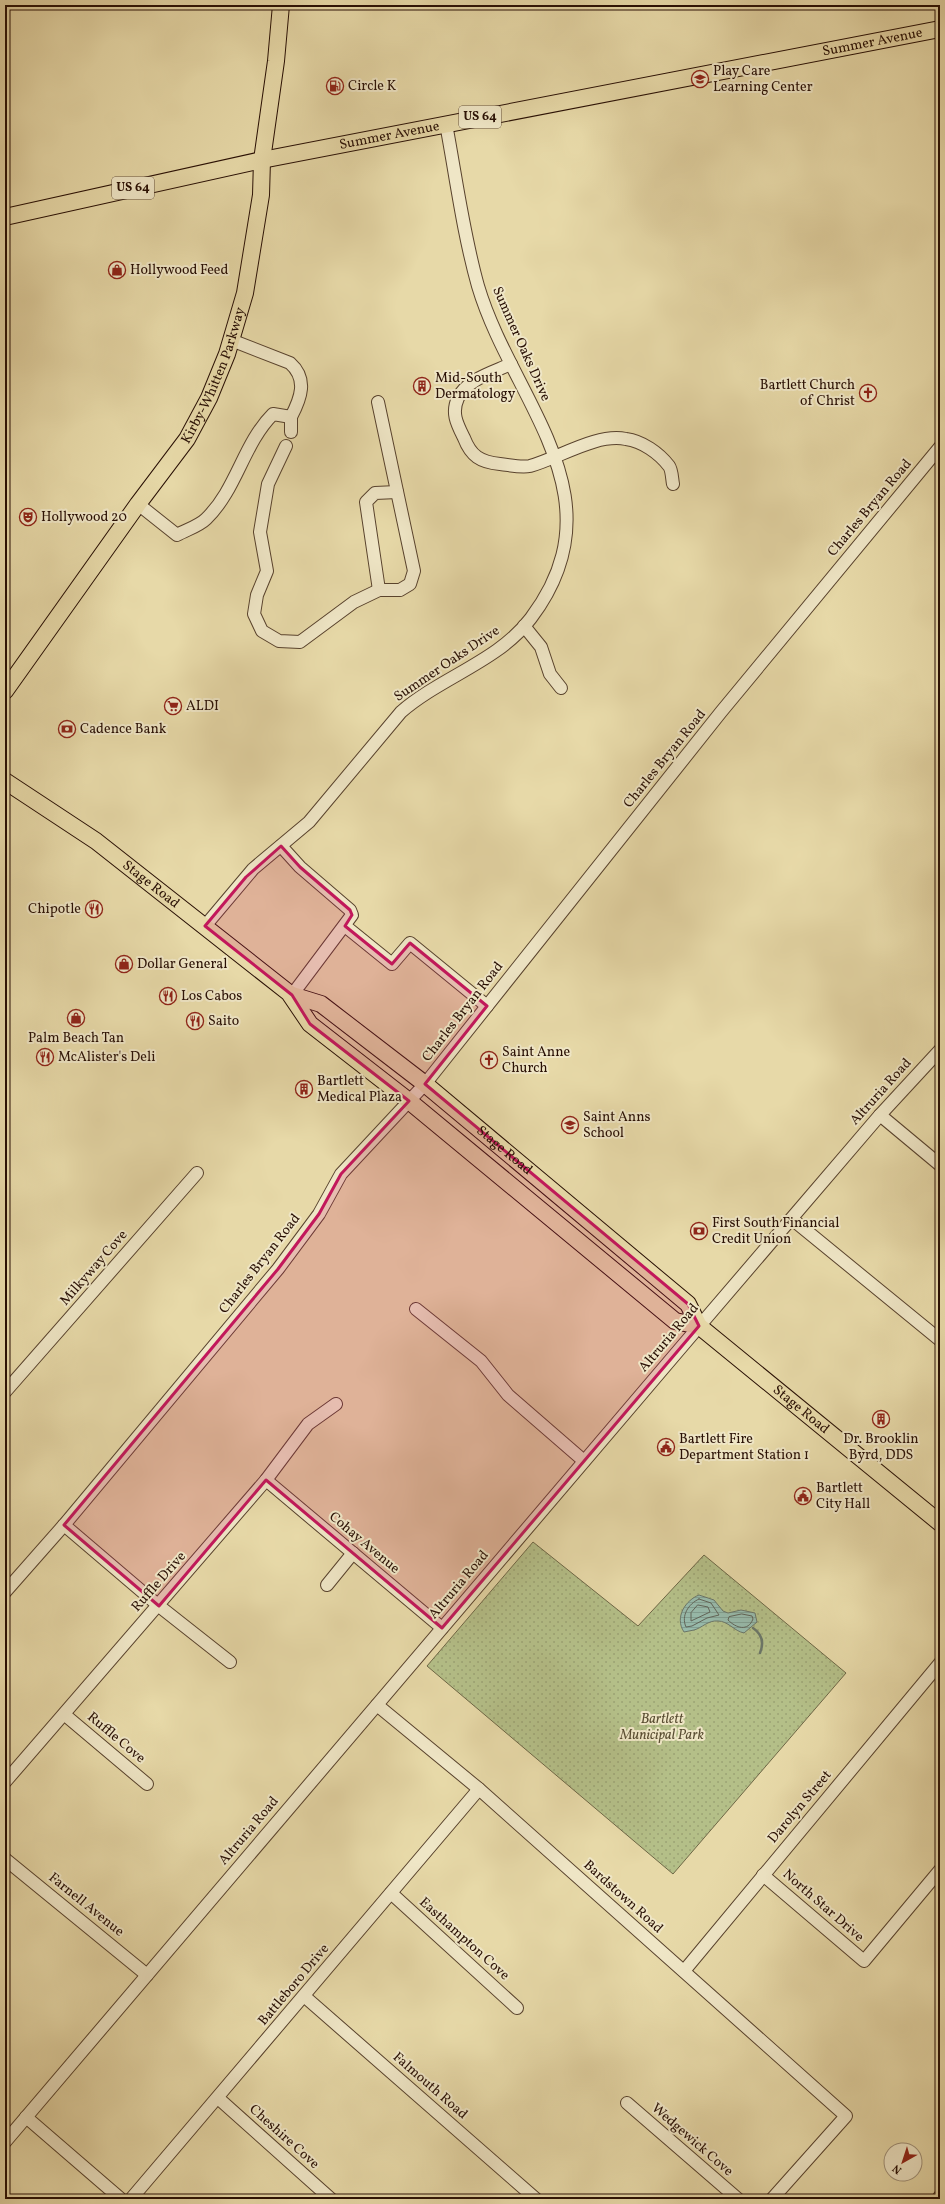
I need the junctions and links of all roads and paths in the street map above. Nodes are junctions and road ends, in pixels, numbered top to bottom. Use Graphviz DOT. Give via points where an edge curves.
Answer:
graph roads {
  1 [pos="281,5"];
  2 [pos="940,29"];
  3 [pos="446,124"];
  4 [pos="262,160"];
  5 [pos="5,217"];
  6 [pos="231,340"];
  7 [pos="511,364"];
  8 [pos="378,402"];
  9 [pos="291,417"];
  10 [pos="291,432"];
  11 [pos="286,446"];
  12 [pos="940,447"];
  13 [pos="556,457"];
  14 [pos="673,484"];
  15 [pos="397,492"];
  16 [pos="138,504"];
  17 [pos="379,590"];
  18 [pos="524,626"];
  19 [pos="561,688"];
  20 [pos="5,691"];
  21 [pos="5,781"];
  22 [pos="281,846"];
  23 [pos="205,926"];
  24 [pos="345,926"];
  25 [pos="292,995"];
  26 [pos="487,1006"];
  27 [pos="940,1050"];
  28 [pos="425,1084"];
  29 [pos="409,1101"];
  30 [pos="880,1115"];
  31 [pos="940,1165"];
  32 [pos="197,1173"];
  33 [pos="558,1195"];
  34 [pos="544,1213"];
  35 [pos="792,1219"];
  36 [pos="416,1309"];
  37 [pos="699,1326"];
  38 [pos="940,1340"];
  39 [pos="7,1384"];
  40 [pos="336,1404"];
  41 [pos="584,1461"];
  42 [pos="266,1480"];
  43 [pos="940,1523"];
  44 [pos="64,1525"];
  45 [pos="353,1553"];
  46 [pos="327,1585"];
  47 [pos="5,1592"];
  48 [pos="159,1606"];
  49 [pos="442,1628"];
  50 [pos="230,1662"];
  51 [pos="940,1663"];
  52 [pos="377,1705"];
  53 [pos="65,1715"];
  54 [pos="5,1782"];
  55 [pos="147,1784"];
  56 [pos="479,1790"];
  57 [pos="5,1859"];
  58 [pos="940,1870"];
  59 [pos="763,1875"];
  60 [pos="391,1893"];
  61 [pos="684,1971"];
  62 [pos="147,1975"];
  63 [pos="304,1996"];
  64 [pos="517,2008"];
  65 [pos="218,2098"];
  66 [pos="627,2104"];
  67 [pos="26,2117"];
  68 [pos="5,2142"];
  69 [pos="940,2196"];
  70 [pos="121,2199"];
  71 [pos="132,2199"];
  72 [pos="331,2199"];
  73 [pos="536,2199"];
  74 [pos="738,2199"];
  75 [pos="772,2199"];
  76 [pos="938,2199"];
  1 -- 4 [label="main road, Kirby-Whitten Parkway"];
  2 -- 3 [label="main road, Summer Avenue / US 64"];
  3 -- 4 [label="main road, Summer Avenue / US 64"];
  3 -- 7 [label="street, Summer Oaks Drive" via="478,286"];
  4 -- 5 [label="main road, Summer Avenue / US 64"];
  4 -- 6 [label="main road, Kirby-Whitten Parkway" via="261,195 246,286"];
  6 -- 9 [label="street" via="290,364 297,370 301,381 299,401"];
  6 -- 16 [label="main road, Kirby-Whitten Parkway" via="209,398 187,439"];
  7 -- 13 [label="street, Summer Oaks Drive"];
  7 -- 13 [label="street" via="472,383 461,392 454,412 468,447 476,457 487,463 523,467"];
  8 -- 15 [label="street"];
  9 -- 10 [label="street"];
  9 -- 16 [label="street" via="273,414 262,425 225,497 205,520 177,535"];
  11 -- 17 [label="street" via="268,484 260,532 267,571 257,595 254,614 262,632 280,642 300,642 354,602"];
  12 -- 26 [label="street, Charles Bryan Road" via="721,712"];
  13 -- 14 [label="street" via="604,439 625,438 637,441 659,456 670,467"];
  13 -- 18 [label="street, Summer Oaks Drive" via="564,483 565,538 553,581 540,605"];
  15 -- 17 [label="street" via="375,493 366,502"];
  15 -- 17 [label="street" via="414,571 410,584 400,590"];
  16 -- 20 [label="main road, Kirby-Whitten Parkway"];
  18 -- 19 [label="street" via="541,647 550,674"];
  18 -- 22 [label="street, Summer Oaks Drive" via="500,647 417,699 401,712 320,810"];
  21 -- 23 [label="main road, Stage Road" via="96,841"];
  22 -- 23 [label="street, Summer Oaks Drive" via="246,877"];
  22 -- 24 [label="street" via="300,867 350,910 352,915"];
  23 -- 25 [label="main road, Stage Road"];
  24 -- 25 [label="street"];
  24 -- 26 [label="street" via="392,964 410,943"];
  25 -- 28 [label="main road, Stage Road" via="321,1004"];
  25 -- 29 [label="main road, Stage Road" via="310,1024"];
  26 -- 28 [label="street, Charles Bryan Road"];
  27 -- 30 [label="street, Altruria Road"];
  28 -- 29 [label="street, Charles Bryan Road"];
  28 -- 33 [label="main road, Stage Road"];
  29 -- 34 [label="main road, Stage Road"];
  29 -- 44 [label="street, Charles Bryan Road" via="341,1174 319,1214 278,1268"];
  30 -- 31 [label="street"];
  30 -- 35 [label="street, Altruria Road"];
  32 -- 39 [label="street, Milkyway Cove"];
  33 -- 34 [label="main road"];
  33 -- 37 [label="main road, Stage Road" via="688,1304"];
  34 -- 37 [label="main road, Stage Road" via="675,1321"];
  35 -- 37 [label="street, Altruria Road"];
  35 -- 38 [label="street"];
  36 -- 41 [label="street" via="481,1361 508,1396"];
  37 -- 41 [label="street, Altruria Road"];
  37 -- 43 [label="main road, Stage Road"];
  40 -- 42 [label="street, Ruffle Drive" via="308,1424"];
  41 -- 49 [label="street, Altruria Road"];
  42 -- 45 [label="street, Cohay Avenue"];
  42 -- 48 [label="street, Ruffle Drive"];
  44 -- 47 [label="street, Charles Bryan Road"];
  44 -- 48 [label="street"];
  45 -- 46 [label="street"];
  45 -- 49 [label="street, Cohay Avenue"];
  48 -- 50 [label="street"];
  48 -- 53 [label="street, Ruffle Drive"];
  49 -- 52 [label="street, Altruria Road"];
  51 -- 59 [label="street, Darolyn Street"];
  52 -- 56 [label="street, Bardstown Road"];
  52 -- 62 [label="street, Altruria Road"];
  53 -- 54 [label="street, Ruffle Drive"];
  53 -- 55 [label="street, Ruffle Cove"];
  56 -- 60 [label="street, Battleboro Drive"];
  56 -- 61 [label="street, Bardstown Road"];
  57 -- 62 [label="street, Farnell Avenue"];
  58 -- 59 [label="street, North Star Drive" via="864,1961"];
  59 -- 61 [label="street, Darolyn Street"];
  60 -- 63 [label="street, Battleboro Drive"];
  60 -- 64 [label="street, Easthampton Cove"];
  61 -- 75 [label="street, Bardstown Road" via="846,2116"];
  62 -- 67 [label="street, Altruria Road"];
  63 -- 65 [label="street, Battleboro Drive"];
  63 -- 73 [label="street, Falmouth Road"];
  65 -- 71 [label="street, Battleboro Drive"];
  65 -- 72 [label="street, Cheshire Cove"];
  66 -- 74 [label="street, Wedgewick Cove"];
  67 -- 68 [label="street, Altruria Road"];
  67 -- 70 [label="street"];
  69 -- 76 [label="street"];
}
